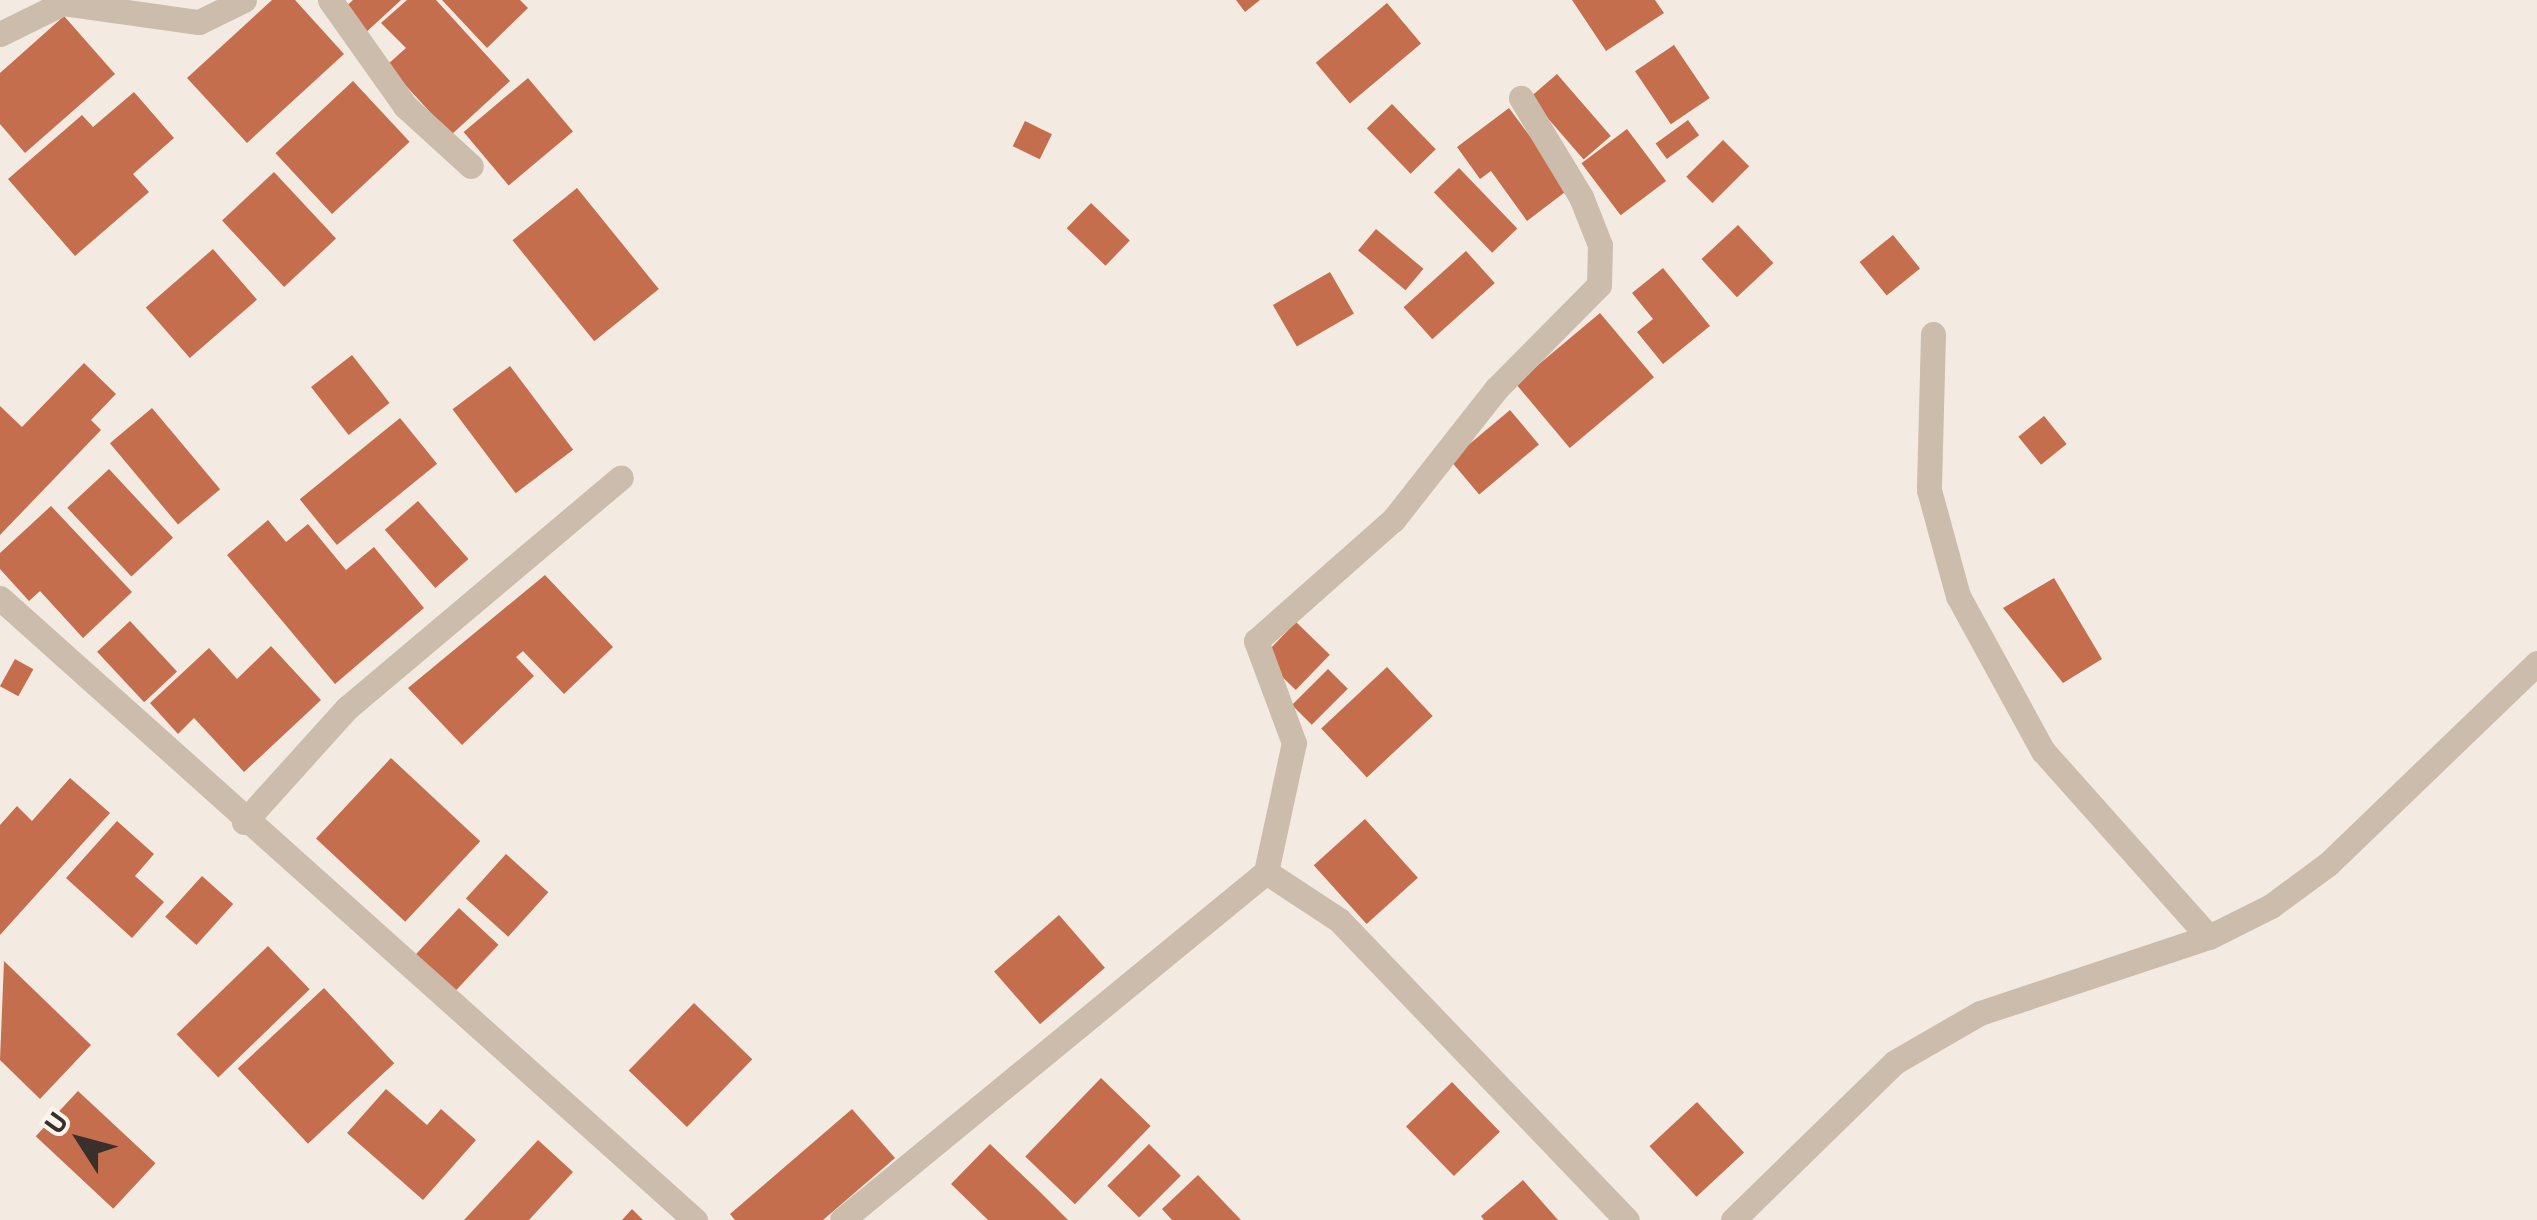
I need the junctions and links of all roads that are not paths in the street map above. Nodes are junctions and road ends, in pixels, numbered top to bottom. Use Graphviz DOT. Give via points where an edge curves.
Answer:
graph roads {
  1 [pos="244,0"];
  2 [pos="330,0"];
  3 [pos="0,34"];
  4 [pos="1521,98"];
  5 [pos="471,166"];
  6 [pos="1933,334"];
  7 [pos="621,476"];
  8 [pos="0,598"];
  9 [pos="2537,663"];
  10 [pos="244,822"];
  11 [pos="1266,872"];
  12 [pos="2209,938"];
  13 [pos="695,1220"];
  14 [pos="842,1220"];
  15 [pos="1626,1220"];
  16 [pos="1733,1220"];
  1 -- 3 [label="street" via="199,22 63,3"];
  2 -- 5 [label="street" via="405,106"];
  4 -- 11 [label="street" via="1581,196 1600,245 1599,285 1496,390 1393,520 1256,642 1294,743"];
  6 -- 12 [label="street" via="1929,490 1958,596 2043,751"];
  7 -- 10 [label="street" via="347,708"];
  8 -- 10 [label="street"];
  9 -- 12 [label="street" via="2328,864"];
  10 -- 13 [label="street"];
  11 -- 14 [label="street"];
  11 -- 15 [label="street" via="1338,920"];
  12 -- 16 [label="street" via="1980,1013 1895,1062"];
}
